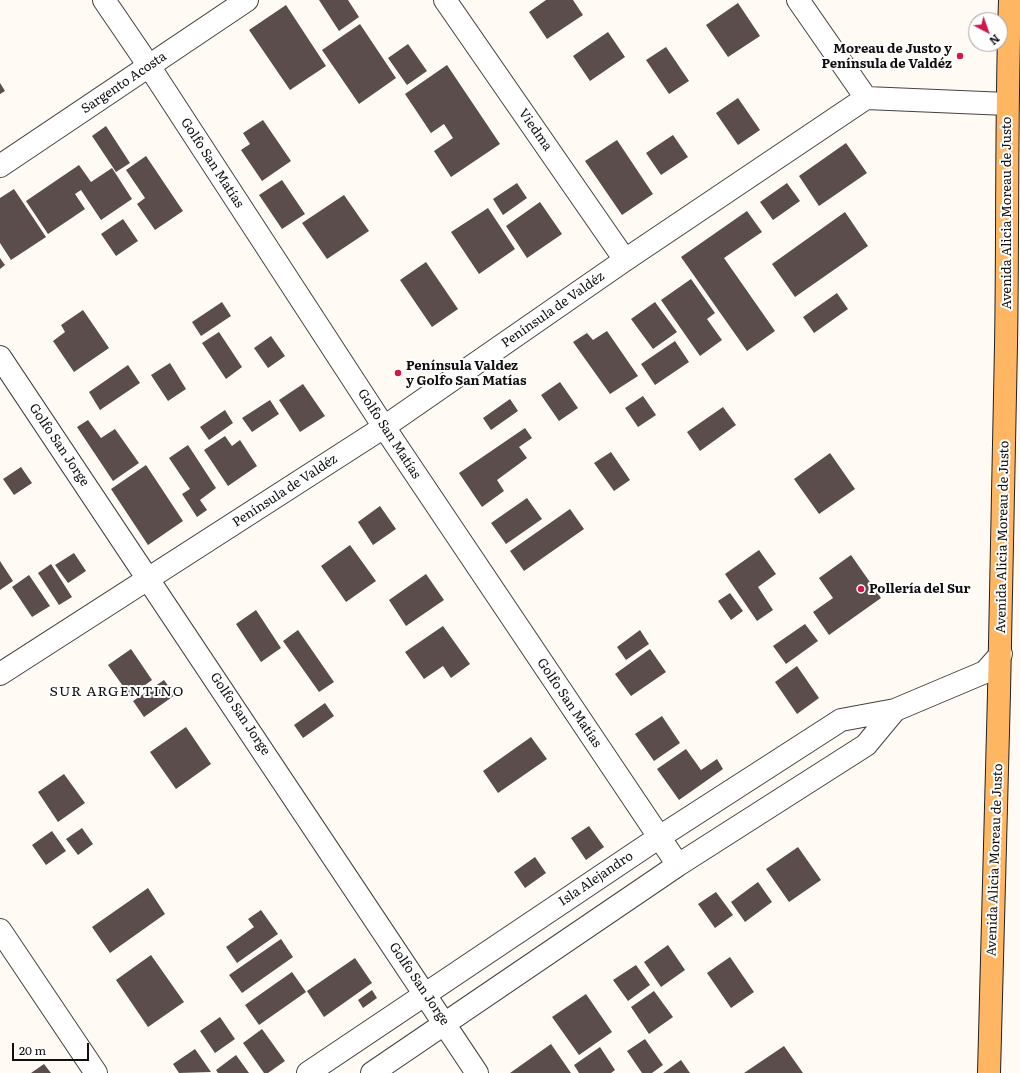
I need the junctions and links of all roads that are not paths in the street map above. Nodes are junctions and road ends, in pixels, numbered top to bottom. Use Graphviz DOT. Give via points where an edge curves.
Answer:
graph roads {
  1 [pos="104,0"];
  2 [pos="247,0"];
  3 [pos="445,0"];
  4 [pos="798,0"];
  5 [pos="1010,0"];
  6 [pos="149,66"];
  7 [pos="866,98"];
  8 [pos="1007,104"];
  9 [pos="0,166"];
  10 [pos="625,260"];
  11 [pos="1014,276"];
  12 [pos="0,356"];
  13 [pos="384,426"];
  14 [pos="149,578"];
  15 [pos="1001,654"];
  16 [pos="0,674"];
  17 [pos="895,710"];
  18 [pos="658,838"];
  19 [pos="678,865"];
  20 [pos="0,930"];
  21 [pos="426,993"];
  22 [pos="445,1022"];
  23 [pos="990,1034"];
  24 [pos="96,1073"];
  25 [pos="308,1073"];
  26 [pos="372,1073"];
  27 [pos="477,1073"];
  28 [pos="989,1073"];
  29 [pos="999,1073"];
  1 -- 6 [label="street, Golfo San Matías"];
  2 -- 6 [label="street, Sargento Acosta"];
  3 -- 10 [label="street, Viedma"];
  4 -- 7 [label="street"];
  5 -- 8 [label="main road, Avenida Alicia Moreau de Justo"];
  6 -- 9 [label="street, Sargento Acosta"];
  6 -- 13 [label="street, Golfo San Matías"];
  7 -- 8 [label="street"];
  7 -- 10 [label="street, Península de Valdéz"];
  8 -- 11 [label="main road, Avenida Alicia Moreau de Justo"];
  10 -- 13 [label="street, Península de Valdéz"];
  11 -- 15 [label="main road, Avenida Alicia Moreau de Justo"];
  12 -- 14 [label="street, Golfo San Jorge"];
  13 -- 14 [label="street, Península de Valdéz"];
  13 -- 18 [label="street, Golfo San Matías"];
  14 -- 16 [label="street, Península de Valdéz"];
  14 -- 21 [label="street, Golfo San Jorge"];
  15 -- 17 [label="street, Isla Alejandro" via="985,672"];
  15 -- 23 [label="main road, Avenida Alicia Moreau de Justo"];
  17 -- 18 [label="street, Isla Alejandro" via="841,720"];
  17 -- 19 [label="street, Isla Alejandro" via="866,745"];
  18 -- 19 [label="street, Golfo San Matías"];
  18 -- 21 [label="street, Isla Alejandro"];
  19 -- 22 [label="street, Isla Alejandro"];
  20 -- 24 [label="street"];
  21 -- 22 [label="street, Golfo San Jorge"];
  21 -- 25 [label="street, Isla Alejandro"];
  22 -- 26 [label="street, Isla Alejandro"];
  22 -- 27 [label="street, Golfo San Jorge"];
  23 -- 28 [label="main road, Avenida Alicia Moreau de Justo"];
  23 -- 29 [label="street"];
}
